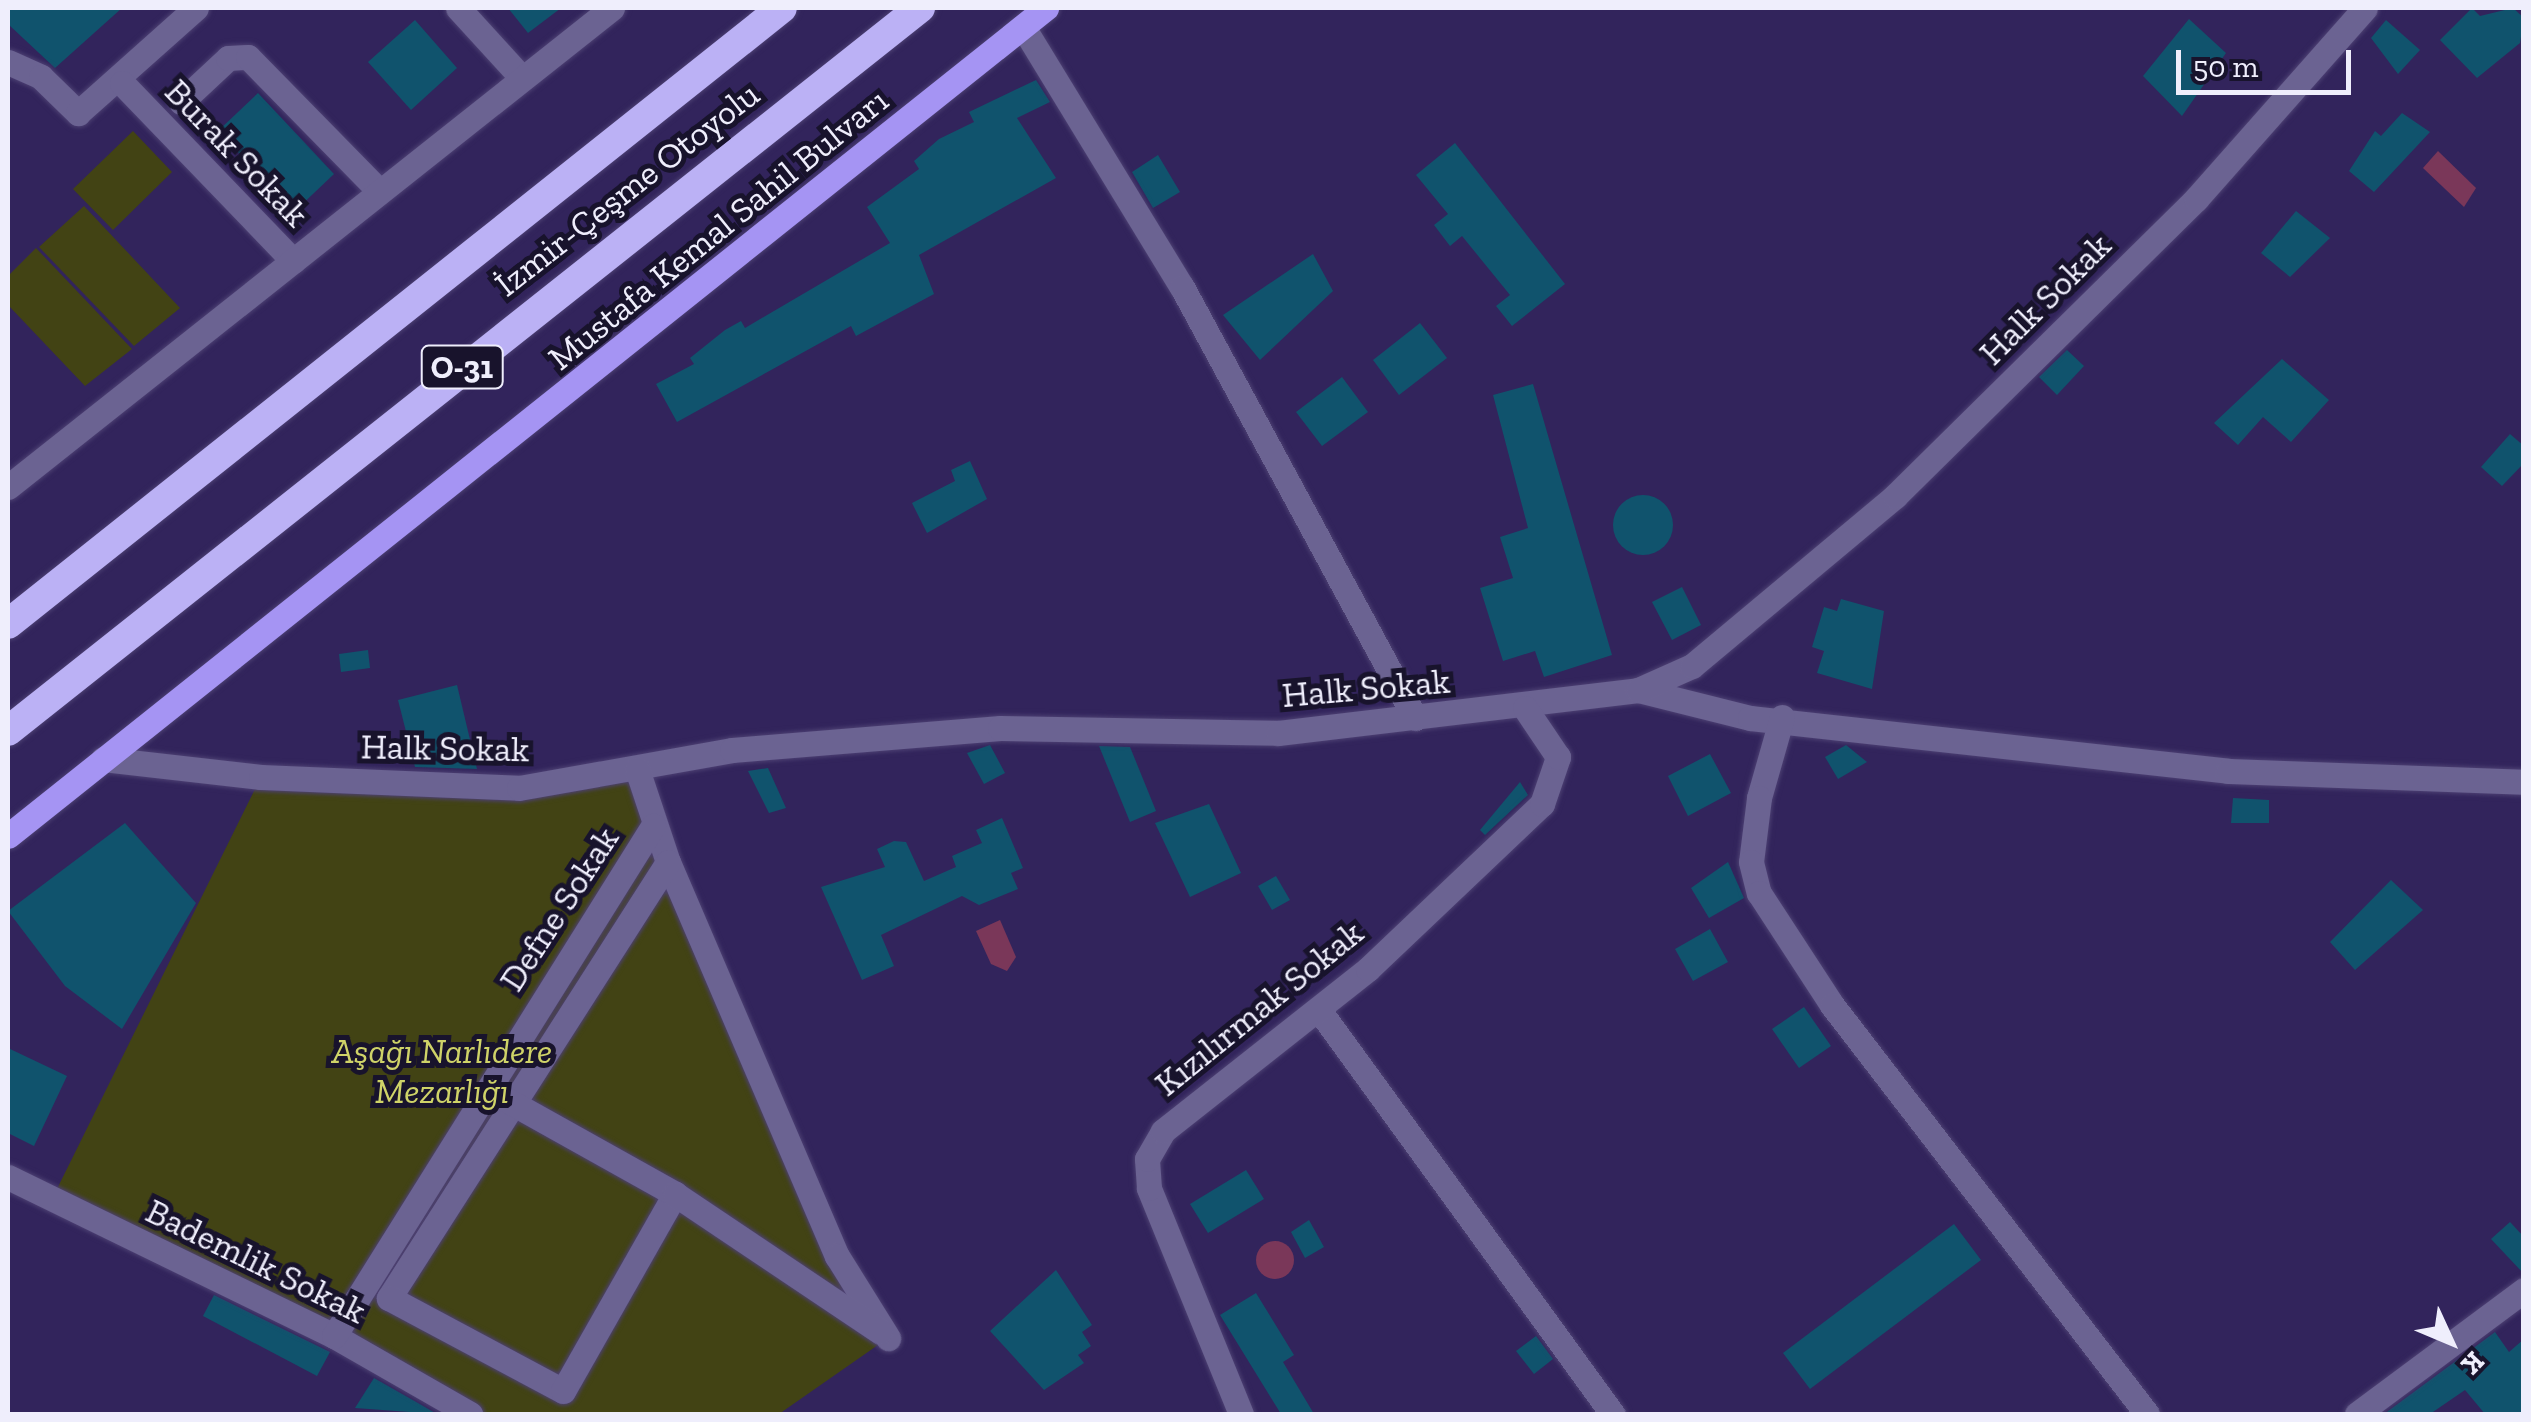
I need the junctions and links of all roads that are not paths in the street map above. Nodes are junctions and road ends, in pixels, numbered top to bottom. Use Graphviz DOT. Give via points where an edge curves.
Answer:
graph roads {
  1 [pos="196,8"];
  2 [pos="458,8"];
  3 [pos="612,8"];
  4 [pos="782,8"];
  5 [pos="920,8"];
  6 [pos="1046,8"];
  7 [pos="2364,8"];
  8 [pos="1023,27"];
  9 [pos="8,62"];
  10 [pos="521,77"];
  11 [pos="122,83"];
  12 [pos="181,102"];
  13 [pos="378,191"];
  14 [pos="293,261"];
  15 [pos="8,487"];
  16 [pos="8,624"];
  17 [pos="1638,690"];
  18 [pos="1525,708"];
  19 [pos="1782,717"];
  20 [pos="1415,718"];
  21 [pos="8,731"];
  22 [pos="102,759"];
  23 [pos="637,769"];
  24 [pos="2524,782"];
  25 [pos="653,826"];
  26 [pos="8,836"];
  27 [pos="668,862"];
  28 [pos="1319,1010"];
  29 [pos="486,1088"];
  30 [pos="512,1104"];
  31 [pos="8,1178"];
  32 [pos="675,1194"];
  33 [pos="2524,1290"];
  34 [pos="334,1336"];
  35 [pos="470,1414"];
  36 [pos="1240,1414"];
  37 [pos="1614,1414"];
  38 [pos="2146,1414"];
  39 [pos="2357,1414"];
  1 -- 11 [label="street, Burak Sokak"];
  2 -- 10 [label="street"];
  3 -- 10 [label="street"];
  4 -- 16 [label="highway, İzmir-Çeşme Otoyolu / O-31"];
  5 -- 21 [label="highway, İzmir-Çeşme Otoyolu / O-31"];
  6 -- 8 [label="main road, Mustafa Kemal Sahil Bulvarı"];
  7 -- 17 [label="street, Halk Sokak" via="2196,198 1894,496 1692,666"];
  8 -- 20 [label="street" via="1182,286"];
  8 -- 22 [label="main road, Mustafa Kemal Sahil Bulvarı"];
  9 -- 11 [label="street" via="42,77 78,113"];
  10 -- 13 [label="street"];
  11 -- 14 [label="street, Burak Sokak"];
  12 -- 13 [label="street" via="228,58 248,57"];
  13 -- 14 [label="street"];
  14 -- 15 [label="street"];
  17 -- 18 [label="street, Halk Sokak"];
  17 -- 19 [label="street" via="1750,718"];
  18 -- 20 [label="street, Halk Sokak"];
  18 -- 28 [label="street, Kızılırmak Sokak" via="1558,758 1542,804"];
  19 -- 24 [label="street" via="2228,771"];
  19 -- 38 [label="street" via="1757,814 1751,862 1759,893 1832,1006"];
  20 -- 23 [label="street, Halk Sokak" via="1278,733 1000,728 732,750"];
  22 -- 23 [label="street, Halk Sokak" via="242,776 520,788"];
  22 -- 26 [label="main road, Mustafa Kemal Sahil Bulvarı"];
  23 -- 25 [label="street"];
  25 -- 27 [label="street"];
  25 -- 29 [label="street, Defne Sokak"];
  27 -- 30 [label="street"];
  27 -- 32 [label="street" via="837,1256 888,1338"];
  28 -- 36 [label="street, Kızılırmak Sokak" via="1164,1131 1147,1159 1149,1188"];
  28 -- 37 [label="street"];
  29 -- 30 [label="street"];
  29 -- 34 [label="street, Defne Sokak"];
  30 -- 32 [label="street"];
  30 -- 32 [label="street" via="389,1298 563,1391"];
  31 -- 34 [label="street, Bademlik Sokak"];
  33 -- 39 [label="street"];
  34 -- 35 [label="street, Bademlik Sokak"];
}
